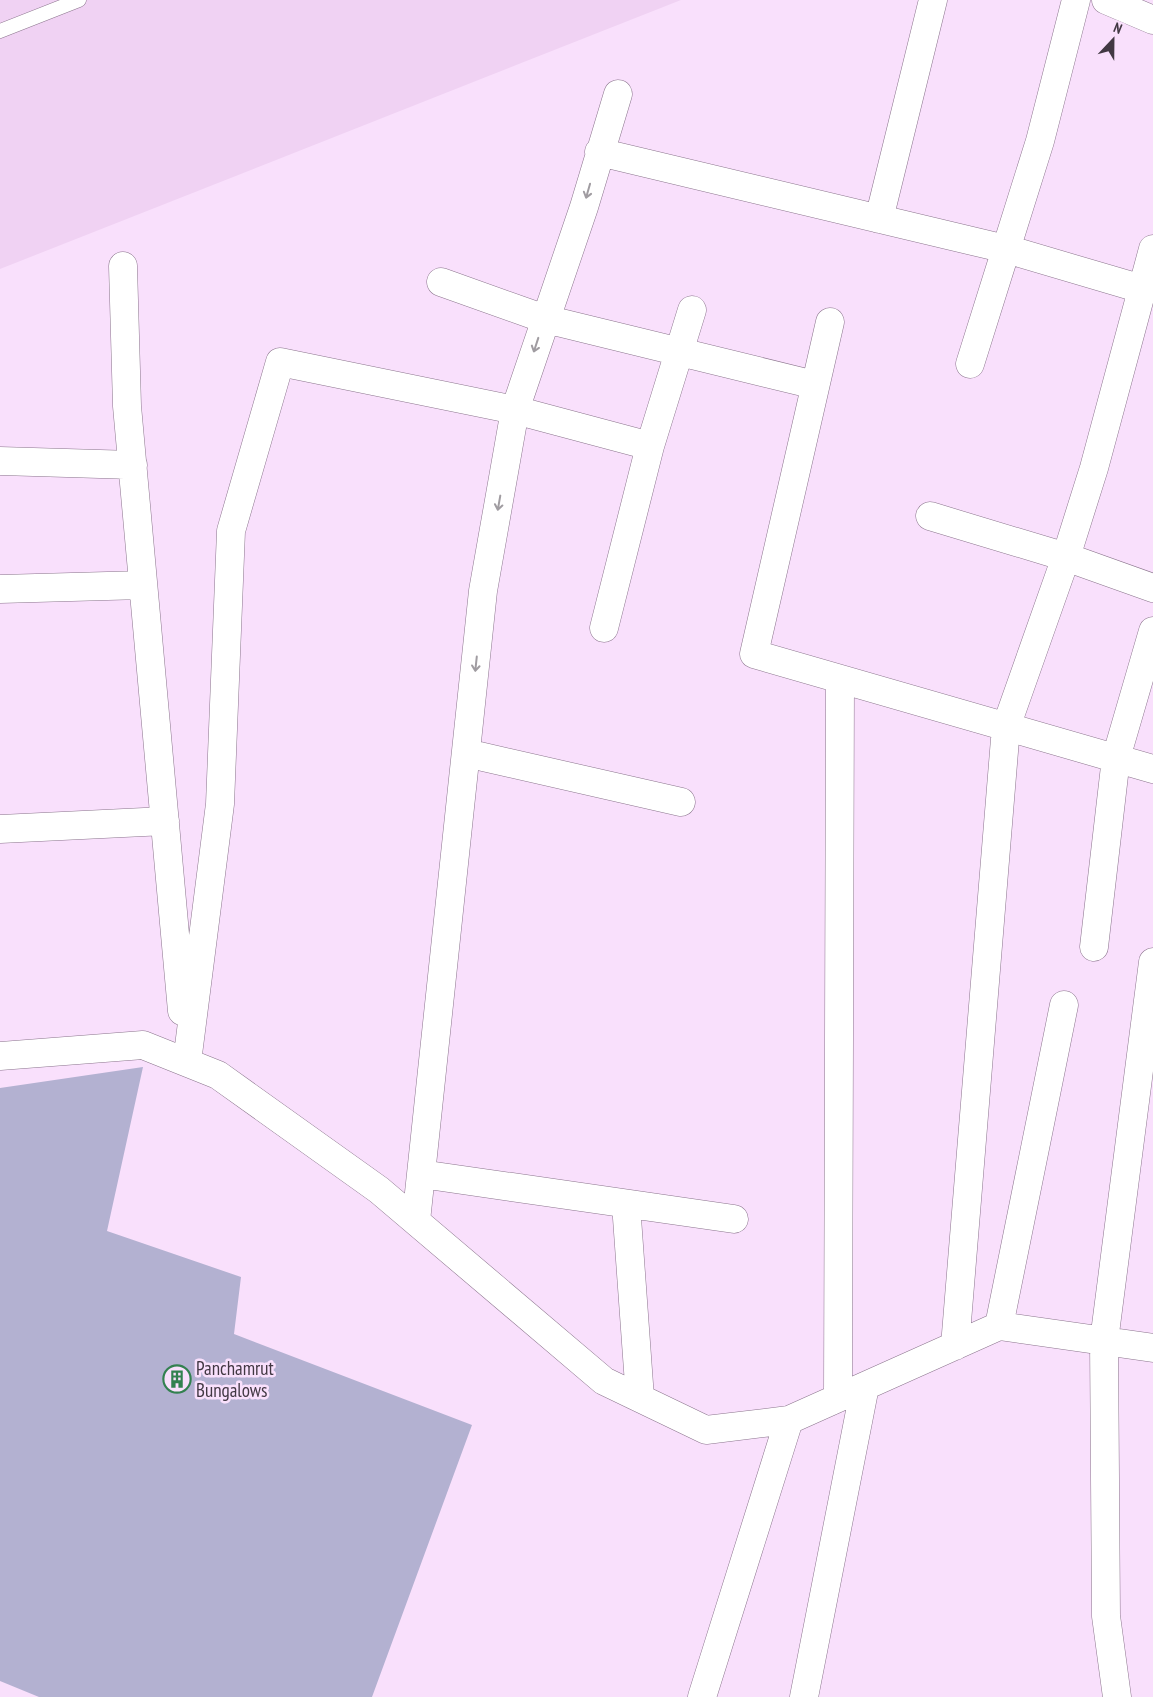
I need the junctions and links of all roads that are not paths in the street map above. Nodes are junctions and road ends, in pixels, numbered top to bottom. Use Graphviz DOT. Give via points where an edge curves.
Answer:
graph roads {
  1 [pos="78,0"];
  2 [pos="933,0"];
  3 [pos="1076,0"];
  4 [pos="1106,0"];
  5 [pos="1153,20"];
  6 [pos="0,31"];
  7 [pos="618,94"];
  8 [pos="600,152"];
  9 [pos="879,219"];
  10 [pos="1006,249"];
  11 [pos="1153,249"];
  12 [pos="123,266"];
  13 [pos="441,282"];
  14 [pos="1142,289"];
  15 [pos="692,310"];
  16 [pos="545,319"];
  17 [pos="830,322"];
  18 [pos="680,353"];
  19 [pos="970,364"];
  20 [pos="816,384"];
  21 [pos="515,410"];
  22 [pos="650,446"];
  23 [pos="0,461"];
  24 [pos="132,465"];
  25 [pos="930,516"];
  26 [pos="1066,557"];
  27 [pos="143,585"];
  28 [pos="1153,588"];
  29 [pos="0,589"];
  30 [pos="604,628"];
  31 [pos="1153,631"];
  32 [pos="840,678"];
  33 [pos="1006,727"];
  34 [pos="466,753"];
  35 [pos="1116,758"];
  36 [pos="1153,769"];
  37 [pos="681,802"];
  38 [pos="164,820"];
  39 [pos="0,829"];
  40 [pos="1094,947"];
  41 [pos="1153,962"];
  42 [pos="1064,1005"];
  43 [pos="0,1056"];
  44 [pos="186,1062"];
  45 [pos="1144,1108"];
  46 [pos="421,1174"];
  47 [pos="626,1204"];
  48 [pos="734,1220"];
  49 [pos="416,1221"];
  50 [pos="999,1326"];
  51 [pos="1104,1341"];
  52 [pos="955,1346"];
  53 [pos="1153,1348"];
  54 [pos="865,1386"];
  55 [pos="640,1398"];
  56 [pos="838,1398"];
  57 [pos="789,1420"];
  58 [pos="702,1697"];
  59 [pos="804,1697"];
  60 [pos="1118,1697"];
  1 -- 6 [label="lane"];
  2 -- 9 [label="street"];
  3 -- 10 [label="street" via="1040,141"];
  4 -- 5 [label="street"];
  7 -- 8 [label="street"];
  8 -- 9 [label="street"];
  8 -- 16 [label="street, one-way"];
  9 -- 10 [label="street"];
  10 -- 14 [label="street"];
  10 -- 19 [label="street"];
  11 -- 14 [label="street"];
  12 -- 24 [label="street"];
  13 -- 16 [label="street"];
  14 -- 26 [label="street" via="1094,468"];
  15 -- 18 [label="street"];
  16 -- 18 [label="street"];
  16 -- 21 [label="street, one-way"];
  17 -- 20 [label="street"];
  18 -- 20 [label="street"];
  18 -- 22 [label="street"];
  20 -- 32 [label="street" via="754,654"];
  21 -- 22 [label="street"];
  21 -- 34 [label="street, one-way" via="484,591"];
  21 -- 44 [label="street" via="280,362 231,531 220,804"];
  22 -- 30 [label="street"];
  23 -- 24 [label="street"];
  24 -- 27 [label="street"];
  25 -- 26 [label="street"];
  26 -- 28 [label="street"];
  26 -- 33 [label="street"];
  27 -- 29 [label="street"];
  27 -- 38 [label="street"];
  31 -- 35 [label="street"];
  32 -- 33 [label="street"];
  32 -- 56 [label="street"];
  33 -- 35 [label="street"];
  33 -- 52 [label="street"];
  34 -- 37 [label="street"];
  34 -- 46 [label="street"];
  35 -- 36 [label="street"];
  35 -- 40 [label="street"];
  38 -- 39 [label="street"];
  38 -- 44 [label="street"];
  41 -- 45 [label="street"];
  42 -- 50 [label="street"];
  43 -- 44 [label="street" via="143,1045"];
  44 -- 49 [label="street" via="218,1075 379,1190"];
  45 -- 51 [label="street"];
  46 -- 47 [label="street"];
  46 -- 49 [label="street"];
  47 -- 48 [label="street"];
  47 -- 55 [label="street"];
  49 -- 55 [label="street" via="604,1380"];
  50 -- 51 [label="street"];
  50 -- 52 [label="street"];
  51 -- 53 [label="street"];
  51 -- 60 [label="street" via="1106,1616"];
  52 -- 54 [label="street"];
  54 -- 56 [label="street"];
  54 -- 59 [label="street"];
  55 -- 57 [label="street" via="706,1430"];
  56 -- 57 [label="street"];
  57 -- 58 [label="street"];
}
